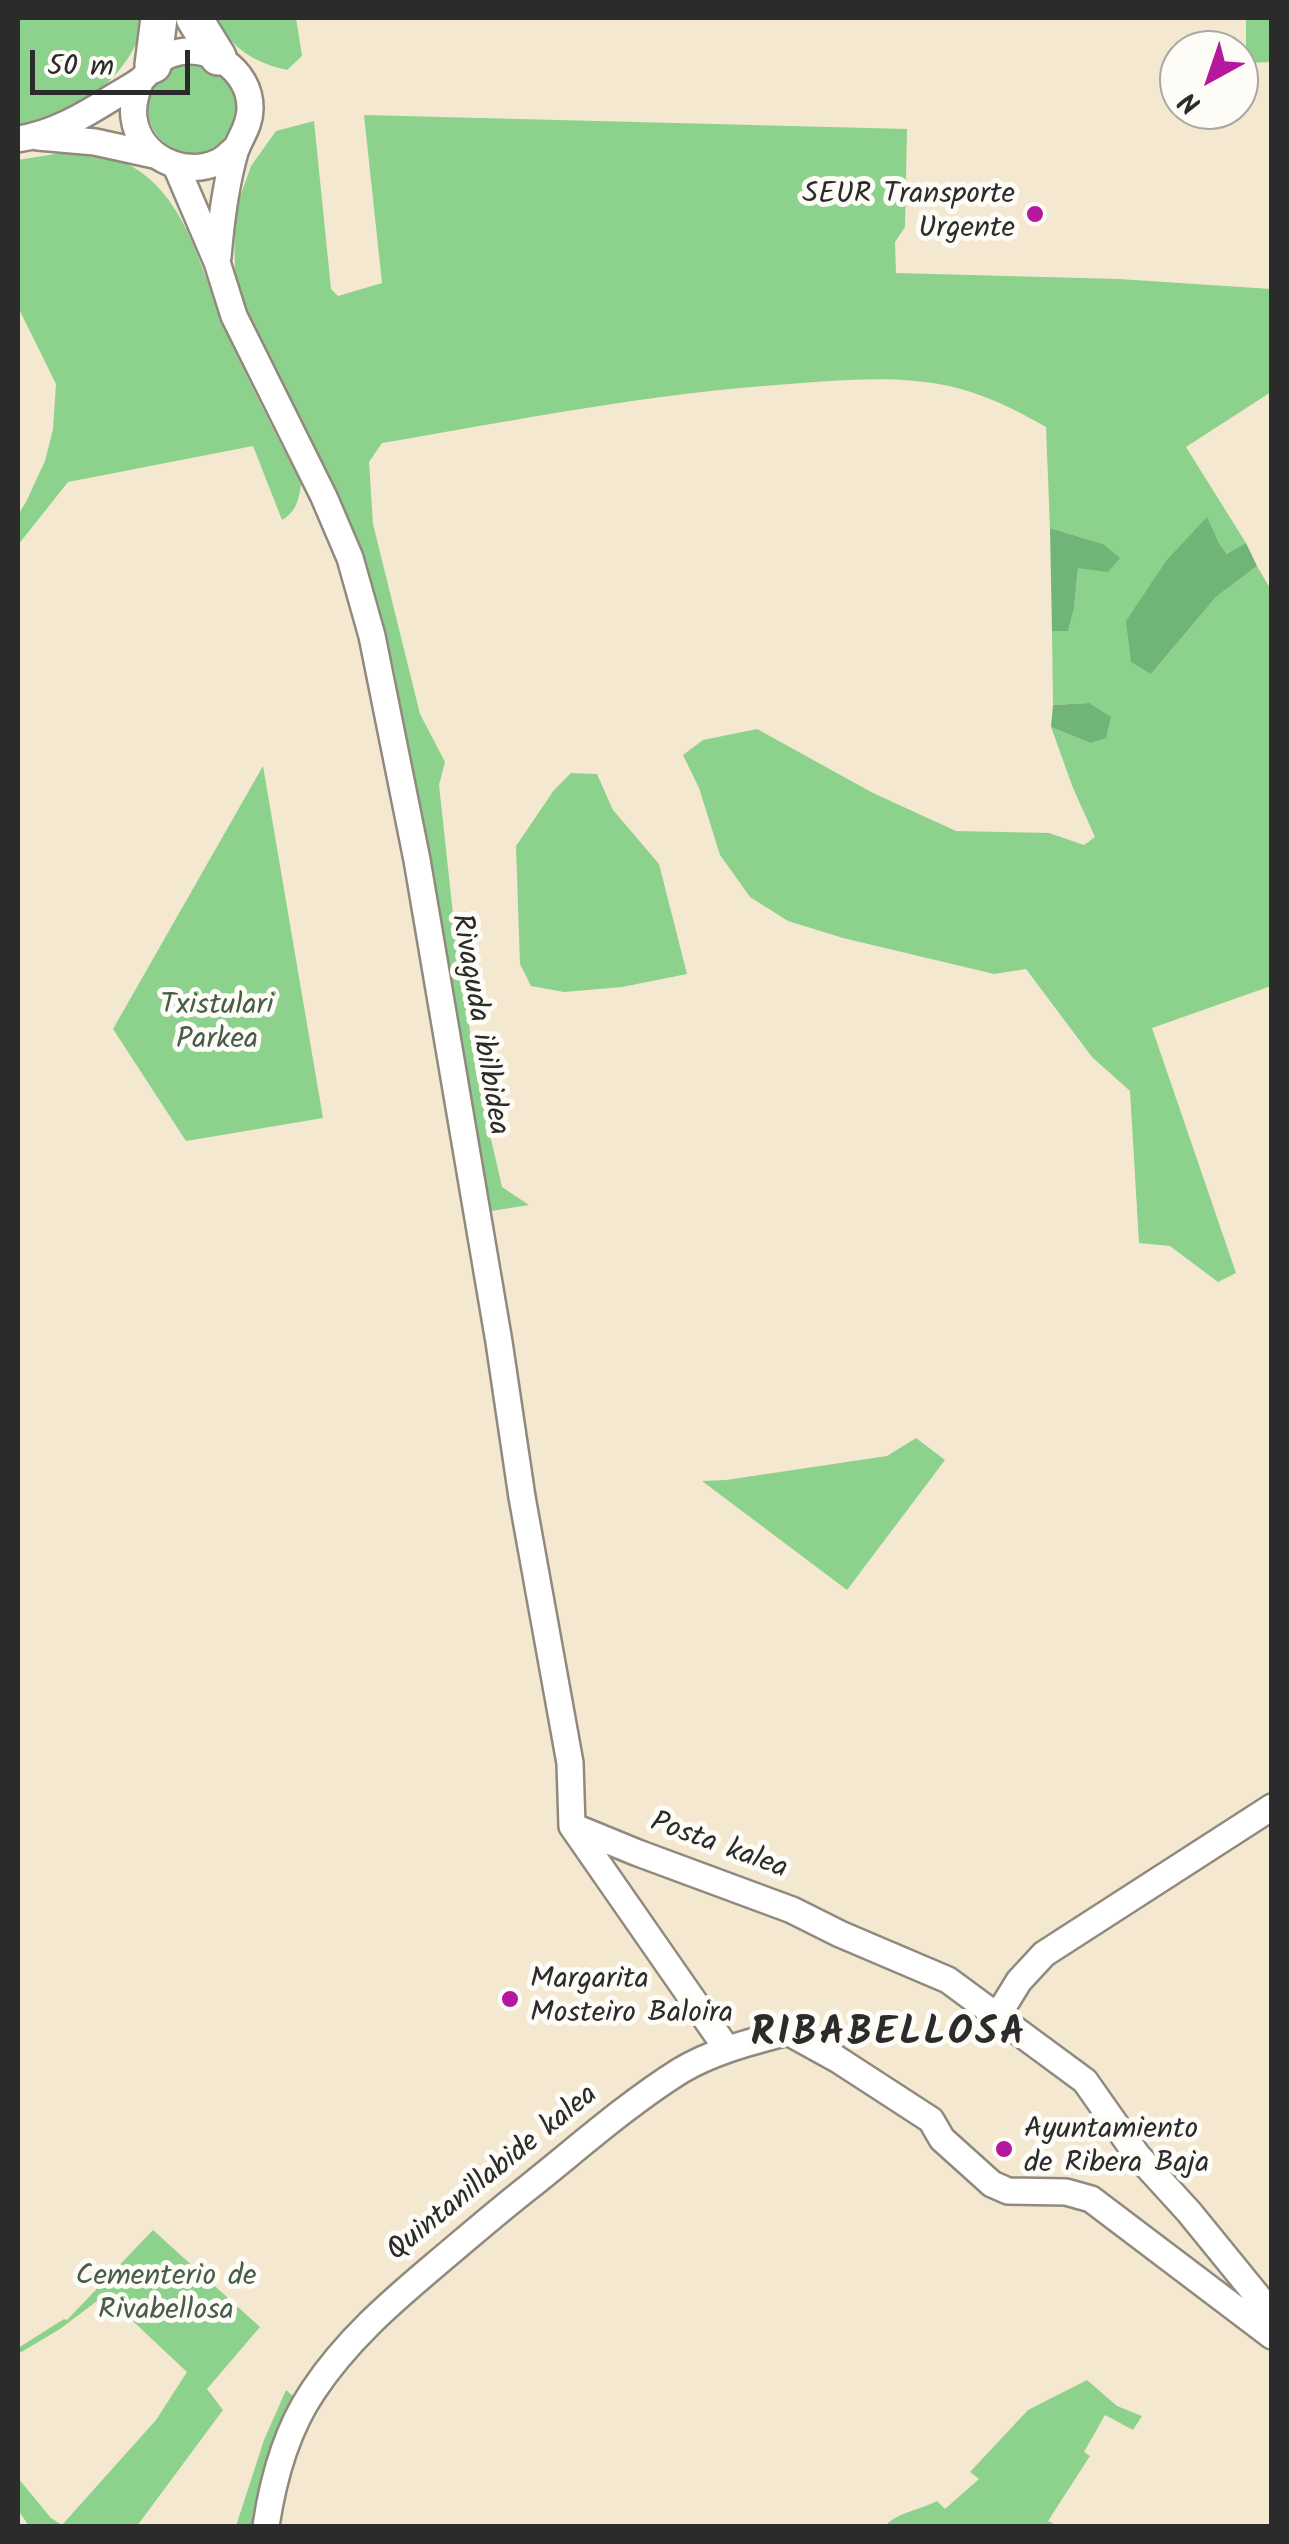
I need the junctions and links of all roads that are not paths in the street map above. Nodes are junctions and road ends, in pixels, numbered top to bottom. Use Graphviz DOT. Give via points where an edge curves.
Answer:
graph roads {
  1 [pos="159,18"];
  2 [pos="194,18"];
  3 [pos="218,57"];
  4 [pos="147,72"];
  5 [pos="25,138"];
  6 [pos="237,148"];
  7 [pos="165,160"];
  8 [pos="217,262"];
  9 [pos="1272,1807"];
  10 [pos="572,1826"];
  11 [pos="998,2016"];
  12 [pos="727,2049"];
  13 [pos="1272,2314"];
  14 [pos="1272,2336"];
  15 [pos="266,2526"];
  1 -- 4 [label="highway"];
  2 -- 3 [label="highway"];
  3 -- 4 [label="street" via="184,51"];
  3 -- 6 [label="street" via="246,88 248,128"];
  4 -- 5 [label="street" via="86,113"];
  4 -- 7 [label="street" via="134,99 134,120 141,139"];
  5 -- 7 [label="street" via="95,142"];
  6 -- 7 [label="street" via="198,168"];
  6 -- 8 [label="street" via="222,204"];
  7 -- 8 [label="street, Rivaguda ibilbidea"];
  8 -- 10 [label="street, Rivaguda ibilbidea" via="234,316 350,558 372,636 417,860 570,1763"];
  9 -- 11 [label="street" via="1044,1954"];
  10 -- 11 [label="street, Posta kalea" via="792,1910 948,1980"];
  10 -- 12 [label="street"];
  11 -- 13 [label="street, Posta kalea" via="1086,2081 1137,2155"];
  12 -- 14 [label="street, Quintanillabide kalea" via="788,2032 931,2120 942,2139 992,2184 1091,2199"];
  12 -- 15 [label="street, Quintanillabide kalea" via="682,2070 622,2112 380,2311 313,2391 291,2430"];
}
